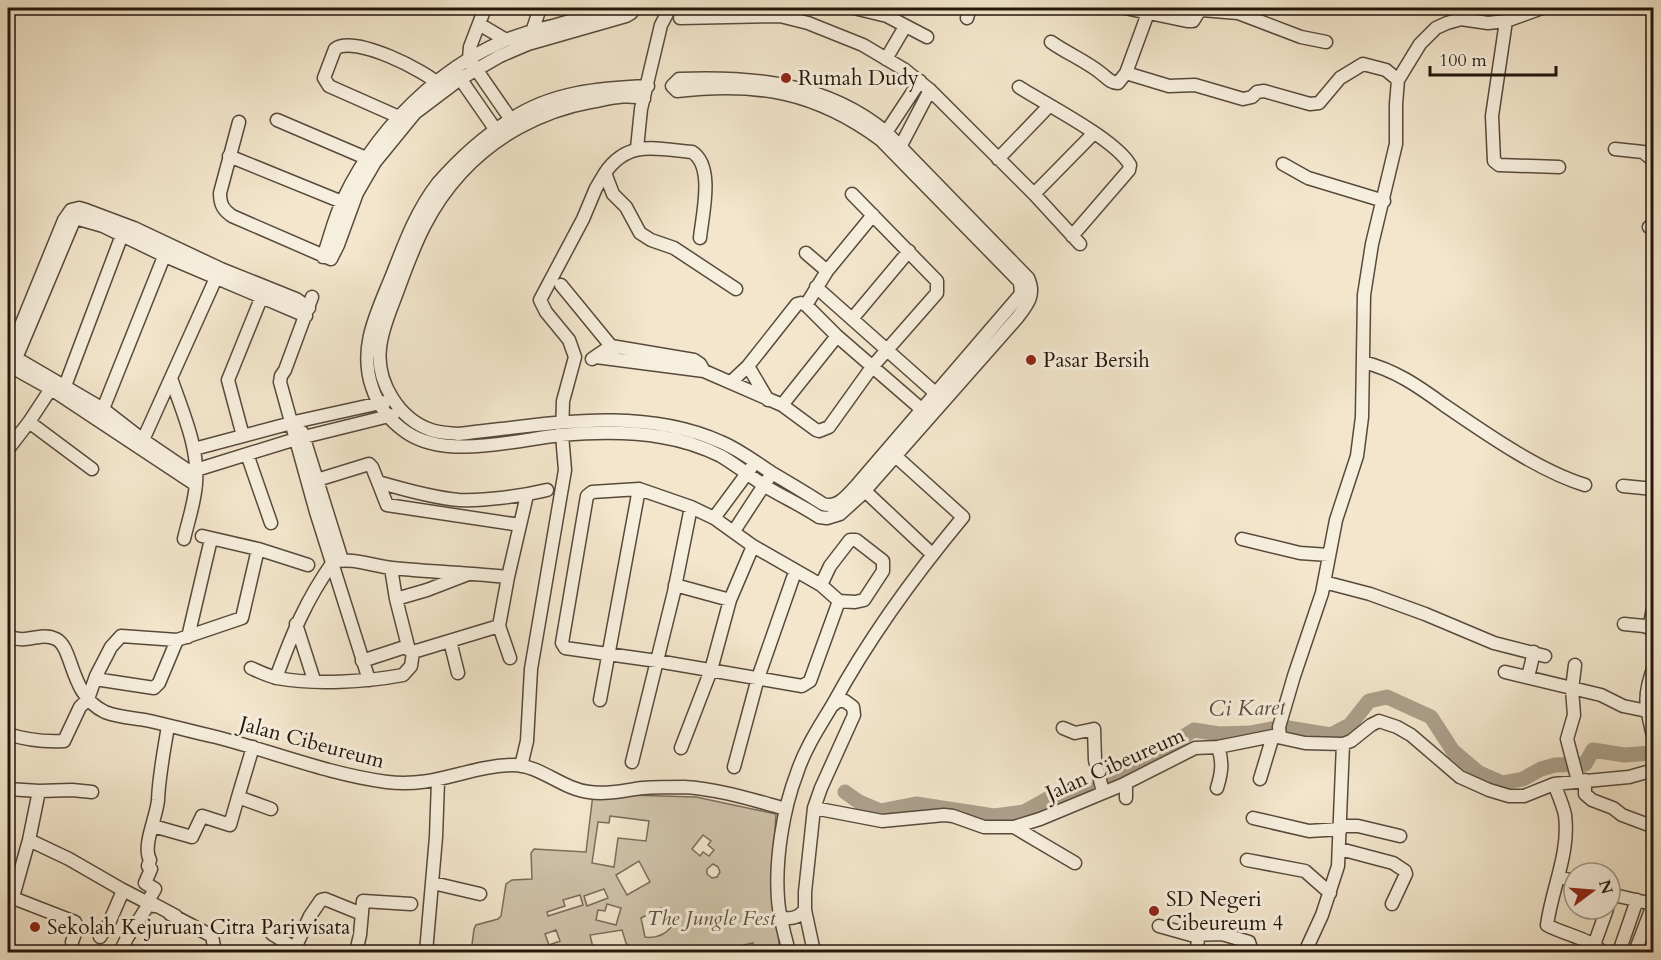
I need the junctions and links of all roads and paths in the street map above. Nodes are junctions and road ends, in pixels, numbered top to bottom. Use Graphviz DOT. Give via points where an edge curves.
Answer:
graph roads {
  1 [pos="485,8"];
  2 [pos="540,8"];
  3 [pos="635,8"];
  4 [pos="670,8"];
  5 [pos="854,8"];
  6 [pos="1125,8"];
  7 [pos="1542,8"];
  8 [pos="734,12"];
  9 [pos="1148,13"];
  10 [pos="592,17"];
  11 [pos="680,18"];
  12 [pos="1506,21"];
  13 [pos="479,24"];
  14 [pos="904,25"];
  15 [pos="927,37"];
  16 [pos="530,38"];
  17 [pos="506,40"];
  18 [pos="1052,42"];
  19 [pos="1326,42"];
  20 [pos="886,59"];
  21 [pos="472,64"];
  22 [pos="1126,73"];
  23 [pos="457,74"];
  24 [pos="1398,80"];
  25 [pos="920,81"];
  26 [pos="442,86"];
  27 [pos="1019,87"];
  28 [pos="930,90"];
  29 [pos="641,92"];
  30 [pos="1049,106"];
  31 [pos="399,117"];
  32 [pos="277,120"];
  33 [pos="239,122"];
  34 [pos="514,123"];
  35 [pos="498,133"];
  36 [pos="1094,133"];
  37 [pos="884,136"];
  38 [pos="637,148"];
  39 [pos="1616,149"];
  40 [pos="898,150"];
  41 [pos="229,156"];
  42 [pos="998,159"];
  43 [pos="371,160"];
  44 [pos="1653,160"];
  45 [pos="1283,164"];
  46 [pos="1559,167"];
  47 [pos="606,173"];
  48 [pos="852,194"];
  49 [pos="1034,194"];
  50 [pos="1384,201"];
  51 [pos="342,202"];
  52 [pos="873,215"];
  53 [pos="123,229"];
  54 [pos="700,238"];
  55 [pos="167,251"];
  56 [pos="909,251"];
  57 [pos="806,253"];
  58 [pos="323,257"];
  59 [pos="827,271"];
  60 [pos="216,278"];
  61 [pos="561,285"];
  62 [pos="816,287"];
  63 [pos="736,289"];
  64 [pos="262,296"];
  65 [pos="806,305"];
  66 [pos="309,307"];
  67 [pos="852,320"];
  68 [pos="837,336"];
  69 [pos="610,346"];
  70 [pos="886,349"];
  71 [pos="651,358"];
  72 [pos="614,360"];
  73 [pos="10,361"];
  74 [pos="1363,362"];
  75 [pos="748,366"];
  76 [pos="872,366"];
  77 [pos="171,378"];
  78 [pos="731,382"];
  79 [pos="57,385"];
  80 [pos="941,397"];
  81 [pos="393,399"];
  82 [pos="768,400"];
  83 [pos="379,404"];
  84 [pos="782,405"];
  85 [pos="103,409"];
  86 [pos="403,412"];
  87 [pos="926,413"];
  88 [pos="388,417"];
  89 [pos="30,422"];
  90 [pos="295,422"];
  91 [pos="561,429"];
  92 [pos="243,436"];
  93 [pos="300,438"];
  94 [pos="143,440"];
  95 [pos="9,448"];
  96 [pos="194,449"];
  97 [pos="247,454"];
  98 [pos="892,454"];
  99 [pos="756,462"];
  100 [pos="92,469"];
  101 [pos="772,473"];
  102 [pos="747,474"];
  103 [pos="196,477"];
  104 [pos="317,480"];
  105 [pos="378,482"];
  106 [pos="764,485"];
  107 [pos="1585,485"];
  108 [pos="1623,486"];
  109 [pos="639,489"];
  110 [pos="1653,489"];
  111 [pos="547,490"];
  112 [pos="865,491"];
  113 [pos="527,495"];
  114 [pos="459,500"];
  115 [pos="691,507"];
  116 [pos="456,514"];
  117 [pos="714,518"];
  118 [pos="271,523"];
  119 [pos="520,525"];
  120 [pos="734,531"];
  121 [pos="184,539"];
  122 [pos="1242,539"];
  123 [pos="753,546"];
  124 [pos="258,549"];
  125 [pos="932,554"];
  126 [pos="1329,555"];
  127 [pos="337,561"];
  128 [pos="308,565"];
  129 [pos="391,568"];
  130 [pos="795,572"];
  131 [pos="470,573"];
  132 [pos="508,578"];
  133 [pos="1323,582"];
  134 [pos="675,585"];
  135 [pos="821,585"];
  136 [pos="396,599"];
  137 [pos="730,600"];
  138 [pos="839,601"];
  139 [pos="1653,604"];
  140 [pos="296,624"];
  141 [pos="1624,624"];
  142 [pos="499,626"];
  143 [pos="1651,629"];
  144 [pos="8,636"];
  145 [pos="182,639"];
  146 [pos="450,641"];
  147 [pos="410,649"];
  148 [pos="609,654"];
  149 [pos="510,658"];
  150 [pos="362,661"];
  151 [pos="657,661"];
  152 [pos="1575,665"];
  153 [pos="1653,666"];
  154 [pos="251,668"];
  155 [pos="711,669"];
  156 [pos="1505,672"];
  157 [pos="458,673"];
  158 [pos="1528,677"];
  159 [pos="276,678"];
  160 [pos="758,678"];
  161 [pos="95,679"];
  162 [pos="314,680"];
  163 [pos="369,680"];
  164 [pos="844,683"];
  165 [pos="1572,688"];
  166 [pos="88,699"];
  167 [pos="600,700"];
  168 [pos="848,702"];
  169 [pos="832,706"];
  170 [pos="1647,711"];
  171 [pos="168,726"];
  172 [pos="1063,728"];
  173 [pos="1278,731"];
  174 [pos="8,734"];
  175 [pos="1653,740"];
  176 [pos="1343,744"];
  177 [pos="253,747"];
  178 [pos="1218,747"];
  179 [pos="681,748"];
  180 [pos="632,762"];
  181 [pos="521,766"];
  182 [pos="734,767"];
  183 [pos="1653,770"];
  184 [pos="1260,779"];
  185 [pos="438,781"];
  186 [pos="1582,781"];
  187 [pos="1126,783"];
  188 [pos="1554,784"];
  189 [pos="1102,787"];
  190 [pos="1217,788"];
  191 [pos="8,789"];
  192 [pos="39,791"];
  193 [pos="92,792"];
  194 [pos="238,797"];
  195 [pos="1126,798"];
  196 [pos="814,808"];
  197 [pos="270,809"];
  198 [pos="786,809"];
  199 [pos="1253,818"];
  200 [pos="153,826"];
  201 [pos="1014,826"];
  202 [pos="1341,827"];
  203 [pos="1653,827"];
  204 [pos="1400,836"];
  205 [pos="29,840"];
  206 [pos="1340,849"];
  207 [pos="1247,860"];
  208 [pos="1075,863"];
  209 [pos="1559,876"];
  210 [pos="1562,877"];
  211 [pos="433,883"];
  212 [pos="121,889"];
  213 [pos="1330,893"];
  214 [pos="480,894"];
  215 [pos="10,896"];
  216 [pos="1622,898"];
  217 [pos="1637,900"];
  218 [pos="149,904"];
  219 [pos="411,904"];
  220 [pos="1392,904"];
  221 [pos="1653,905"];
  222 [pos="805,910"];
  223 [pos="362,914"];
  224 [pos="176,916"];
  225 [pos="780,917"];
  226 [pos="1604,921"];
  227 [pos="1159,926"];
  228 [pos="272,934"];
  229 [pos="1198,935"];
  230 [pos="100,937"];
  231 [pos="72,942"];
  232 [pos="1598,949"];
  233 [pos="298,950"];
  234 [pos="120,952"];
  235 [pos="215,952"];
  236 [pos="356,952"];
  237 [pos="426,952"];
  238 [pos="789,952"];
  239 [pos="796,952"];
  240 [pos="811,952"];
  241 [pos="1197,952"];
  242 [pos="1252,952"];
  243 [pos="1305,952"];
  244 [pos="1619,952"];
  245 [pos="1635,952"];
  1 -- 13 [label="street"];
  2 -- 16 [label="street"];
  3 -- 10 [label="street" via="628,15 606,21"];
  4 -- 29 [label="street"];
  5 -- 14 [label="street" via="887,15"];
  6 -- 9 [label="street"];
  7 -- 12 [label="street"];
  8 -- 11 [label="street"];
  8 -- 20 [label="street" via="800,20"];
  9 -- 19 [label="street" via="1191,21 1202,10 1238,14"];
  9 -- 22 [label="street"];
  10 -- 16 [label="street"];
  12 -- 24 [label="street" via="1461,19 1436,28 1420,44"];
  12 -- 46 [label="street" via="1492,116 1494,161 1499,165"];
  13 -- 17 [label="street"];
  13 -- 21 [label="street" via="470,47"];
  14 -- 15 [label="street"];
  14 -- 20 [label="street"];
  16 -- 17 [label="street"];
  16 -- 21 [label="street"];
  17 -- 21 [label="street"];
  18 -- 22 [label="street" via="1112,82 1118,83"];
  20 -- 25 [label="street"];
  21 -- 23 [label="street"];
  21 -- 34 [label="street"];
  22 -- 24 [label="street" via="1169,86 1195,85 1243,99 1264,91 1310,104 1322,101 1340,78 1363,64 1386,70"];
  23 -- 26 [label="street"];
  23 -- 35 [label="street"];
  24 -- 50 [label="street" via="1396,144"];
  25 -- 28 [label="street"];
  25 -- 37 [label="street"];
  26 -- 31 [label="street"];
  26 -- 31 [label="street" via="415,68 365,48 343,45 334,49 324,78 329,86"];
  26 -- 43 [label="street"];
  27 -- 30 [label="street"];
  28 -- 40 [label="street"];
  28 -- 42 [label="street"];
  29 -- 34 [label="street" via="618,86 576,92 545,103"];
  29 -- 38 [label="street"];
  30 -- 36 [label="street"];
  30 -- 42 [label="street"];
  31 -- 43 [label="street"];
  32 -- 43 [label="street"];
  33 -- 41 [label="street"];
  34 -- 35 [label="street"];
  35 -- 81 [label="street" via="439,198 415,242 383,331 380,350 385,386"];
  35 -- 83 [label="street" via="459,159 438,184 402,248 370,330 366,353 369,378"];
  36 -- 49 [label="street"];
  36 -- 49 [label="street" via="1129,161 1131,168 1076,240"];
  37 -- 37 [label="street" via="795,95 741,88 677,91 672,86 679,80 715,78 794,86 834,100 873,121"];
  37 -- 40 [label="street"];
  38 -- 47 [label="street" via="613,163"];
  38 -- 54 [label="street" via="692,152 698,156 705,188"];
  39 -- 44 [label="street" via="1642,152"];
  40 -- 80 [label="street" via="1022,288 1019,298"];
  41 -- 51 [label="street"];
  41 -- 58 [label="street" via="220,193 224,209"];
  42 -- 49 [label="street"];
  43 -- 51 [label="street"];
  43 -- 58 [label="street" via="334,256"];
  45 -- 50 [label="street" via="1308,178"];
  47 -- 63 [label="street" via="614,197 626,207 640,233 674,248"];
  47 -- 91 [label="street" via="540,300 574,349"];
  48 -- 52 [label="street"];
  50 -- 74 [label="street" via="1367,272"];
  51 -- 58 [label="street"];
  52 -- 56 [label="street"];
  52 -- 59 [label="street"];
  53 -- 55 [label="street"];
  53 -- 73 [label="street" via="73,214 64,220"];
  53 -- 79 [label="street"];
  55 -- 60 [label="street"];
  55 -- 66 [label="street"];
  55 -- 85 [label="street"];
  56 -- 67 [label="street"];
  56 -- 70 [label="street" via="937,281 937,293"];
  57 -- 59 [label="street"];
  59 -- 62 [label="street"];
  60 -- 64 [label="street"];
  60 -- 77 [label="street"];
  61 -- 69 [label="street"];
  62 -- 65 [label="street"];
  62 -- 67 [label="street"];
  64 -- 66 [label="street"];
  64 -- 92 [label="street" via="228,380"];
  65 -- 68 [label="street"];
  65 -- 75 [label="street" via="797,304"];
  66 -- 90 [label="street" via="280,382"];
  67 -- 70 [label="street"];
  68 -- 76 [label="street"];
  68 -- 84 [label="street"];
  69 -- 71 [label="street"];
  69 -- 72 [label="street"];
  69 -- 72 [label="street" via="593,358"];
  70 -- 76 [label="street"];
  70 -- 80 [label="street"];
  71 -- 72 [label="street"];
  71 -- 78 [label="street" via="694,360 704,371"];
  73 -- 79 [label="street"];
  74 -- 107 [label="street" via="1417,384 1556,475"];
  74 -- 126 [label="street" via="1358,450"];
  75 -- 78 [label="street"];
  75 -- 82 [label="street"];
  76 -- 84 [label="street" via="823,430 810,427"];
  76 -- 87 [label="street"];
  77 -- 94 [label="street"];
  77 -- 96 [label="street"];
  78 -- 82 [label="street"];
  79 -- 85 [label="street"];
  79 -- 89 [label="street"];
  79 -- 103 [label="street"];
  80 -- 87 [label="street"];
  81 -- 83 [label="street"];
  81 -- 86 [label="street"];
  82 -- 84 [label="street"];
  83 -- 88 [label="street"];
  83 -- 90 [label="street"];
  85 -- 94 [label="street"];
  86 -- 88 [label="street"];
  86 -- 91 [label="street" via="433,431"];
  87 -- 98 [label="street"];
  88 -- 91 [label="street" via="420,440 447,446 494,444"];
  88 -- 93 [label="street"];
  89 -- 95 [label="street"];
  89 -- 100 [label="street"];
  90 -- 92 [label="street"];
  90 -- 93 [label="street"];
  91 -- 99 [label="street" via="595,420 668,425 721,442"];
  91 -- 102 [label="street" via="663,437 720,456"];
  91 -- 181 [label="street" via="565,470 531,669 527,741"];
  92 -- 96 [label="street"];
  93 -- 97 [label="street"];
  93 -- 104 [label="street"];
  93 -- 127 [label="street"];
  94 -- 103 [label="street"];
  96 -- 103 [label="street"];
  97 -- 103 [label="street"];
  97 -- 118 [label="street"];
  98 -- 101 [label="street" via="832,506"];
  98 -- 112 [label="street"];
  98 -- 125 [label="street" via="963,516"];
  99 -- 101 [label="street"];
  99 -- 102 [label="street"];
  101 -- 106 [label="street"];
  102 -- 106 [label="street"];
  102 -- 117 [label="street"];
  103 -- 121 [label="street"];
  104 -- 105 [label="street" via="370,464"];
  104 -- 127 [label="street"];
  105 -- 114 [label="street"];
  105 -- 116 [label="street" via="387,506"];
  106 -- 112 [label="street" via="823,518 840,514"];
  106 -- 120 [label="street"];
  108 -- 110 [label="street"];
  109 -- 115 [label="street"];
  109 -- 148 [label="street"];
  109 -- 148 [label="street" via="592,492 587,496 562,643 565,648"];
  111 -- 113 [label="street"];
  112 -- 125 [label="street"];
  113 -- 114 [label="street"];
  113 -- 119 [label="street"];
  114 -- 116 [label="street"];
  115 -- 117 [label="street"];
  115 -- 134 [label="street"];
  116 -- 119 [label="street"];
  117 -- 120 [label="street"];
  119 -- 132 [label="street"];
  120 -- 123 [label="street"];
  122 -- 126 [label="street" via="1300,553"];
  123 -- 130 [label="street"];
  123 -- 137 [label="street"];
  124 -- 128 [label="street"];
  124 -- 145 [label="street" via="243,616"];
  124 -- 145 [label="street" via="207,538"];
  125 -- 164 [label="street" via="866,645"];
  126 -- 133 [label="street"];
  127 -- 129 [label="street"];
  127 -- 140 [label="street" via="313,590"];
  127 -- 150 [label="street"];
  129 -- 131 [label="street"];
  129 -- 136 [label="street"];
  130 -- 135 [label="street"];
  130 -- 160 [label="street"];
  131 -- 132 [label="street"];
  131 -- 136 [label="street"];
  132 -- 142 [label="street"];
  133 -- 158 [label="street" via="1370,594 1494,643 1540,654"];
  133 -- 173 [label="street"];
  134 -- 137 [label="street"];
  134 -- 151 [label="street"];
  135 -- 138 [label="street"];
  135 -- 138 [label="street" via="850,540 856,540 881,559 883,571 864,600"];
  136 -- 147 [label="street"];
  137 -- 155 [label="street"];
  138 -- 160 [label="street" via="807,684"];
  139 -- 143 [label="street"];
  140 -- 159 [label="street"];
  140 -- 162 [label="street"];
  141 -- 143 [label="street"];
  142 -- 146 [label="street"];
  142 -- 149 [label="street"];
  144 -- 166 [label="street" via="22,641 46,636 61,642 76,681"];
  145 -- 161 [label="street" via="122,635 111,647"];
  145 -- 161 [label="street" via="154,688"];
  146 -- 147 [label="street"];
  146 -- 157 [label="street"];
  147 -- 150 [label="street"];
  147 -- 163 [label="street" via="411,666 403,675"];
  148 -- 151 [label="street"];
  148 -- 167 [label="street"];
  150 -- 163 [label="street"];
  151 -- 155 [label="street"];
  151 -- 180 [label="street"];
  152 -- 165 [label="street"];
  153 -- 170 [label="street" via="1645,692"];
  154 -- 159 [label="street"];
  155 -- 160 [label="street"];
  155 -- 179 [label="street"];
  156 -- 158 [label="street"];
  158 -- 165 [label="street"];
  159 -- 162 [label="street"];
  160 -- 182 [label="street"];
  161 -- 166 [label="street"];
  162 -- 163 [label="street"];
  164 -- 168 [label="street"];
  164 -- 169 [label="street"];
  165 -- 170 [label="street"];
  165 -- 186 [label="street" via="1574,715 1567,739"];
  166 -- 171 [label="street, Jalan Cibeureum" via="110,713"];
  166 -- 174 [label="street" via="64,741"];
  168 -- 169 [label="street" via="838,701"];
  168 -- 196 [label="street" via="853,707 853,718"];
  169 -- 198 [label="street" via="797,770"];
  170 -- 175 [label="street"];
  171 -- 177 [label="street, Jalan Cibeureum"];
  171 -- 200 [label="street"];
  172 -- 189 [label="street" via="1075,733 1094,729 1095,759"];
  173 -- 176 [label="street, Jalan Cibeureum" via="1305,742"];
  173 -- 178 [label="street, Jalan Cibeureum"];
  173 -- 184 [label="street"];
  176 -- 188 [label="street" via="1374,723 1382,722 1411,735 1460,777 1498,794 1524,796"];
  176 -- 202 [label="street"];
  177 -- 185 [label="street, Jalan Cibeureum" via="345,775 415,784"];
  177 -- 194 [label="street"];
  178 -- 187 [label="street, Jalan Cibeureum" via="1190,750"];
  178 -- 190 [label="street" via="1222,772"];
  181 -- 185 [label="street, Jalan Cibeureum" via="490,767"];
  181 -- 198 [label="street, Jalan Cibeureum" via="586,792 686,788"];
  183 -- 186 [label="street" via="1629,777"];
  185 -- 211 [label="street"];
  186 -- 188 [label="street"];
  186 -- 203 [label="street" via="1585,794 1592,800"];
  187 -- 189 [label="street, Jalan Cibeureum"];
  187 -- 195 [label="street"];
  188 -- 209 [label="street" via="1565,820"];
  189 -- 201 [label="street, Jalan Cibeureum" via="1040,819"];
  191 -- 192 [label="street"];
  192 -- 193 [label="street"];
  192 -- 205 [label="street"];
  194 -- 197 [label="street"];
  194 -- 200 [label="street" via="230,825 202,816 192,837"];
  196 -- 201 [label="street, Jalan Cibeureum" via="882,821 944,815 984,826"];
  196 -- 222 [label="street"];
  198 -- 225 [label="street" via="778,885"];
  199 -- 202 [label="street" via="1309,831"];
  200 -- 224 [label="street" via="148,856 151,869 145,883 155,889 148,901"];
  201 -- 208 [label="street"];
  202 -- 204 [label="street" via="1358,826"];
  202 -- 206 [label="street"];
  205 -- 212 [label="street"];
  205 -- 215 [label="street"];
  206 -- 213 [label="street"];
  206 -- 220 [label="street" via="1405,871"];
  207 -- 213 [label="street" via="1305,871"];
  209 -- 210 [label="street"];
  209 -- 232 [label="street" via="1547,925"];
  211 -- 214 [label="street"];
  211 -- 237 [label="street"];
  212 -- 218 [label="street"];
  212 -- 230 [label="street" via="110,923"];
  213 -- 243 [label="street"];
  215 -- 231 [label="street" via="75,922"];
  216 -- 217 [label="street"];
  217 -- 221 [label="street"];
  217 -- 244 [label="street"];
  218 -- 224 [label="street"];
  218 -- 234 [label="street"];
  219 -- 223 [label="street" via="363,901"];
  221 -- 245 [label="street"];
  222 -- 225 [label="street" via="798,917"];
  222 -- 240 [label="street"];
  223 -- 233 [label="street" via="321,900 310,916"];
  223 -- 236 [label="street"];
  224 -- 235 [label="street" via="212,936"];
  225 -- 238 [label="street"];
  226 -- 232 [label="street"];
  227 -- 229 [label="street"];
  228 -- 233 [label="street"];
  229 -- 241 [label="street"];
  229 -- 242 [label="street" via="1233,936 1249,942"];
  239 -- 240 [label="street"];
}
